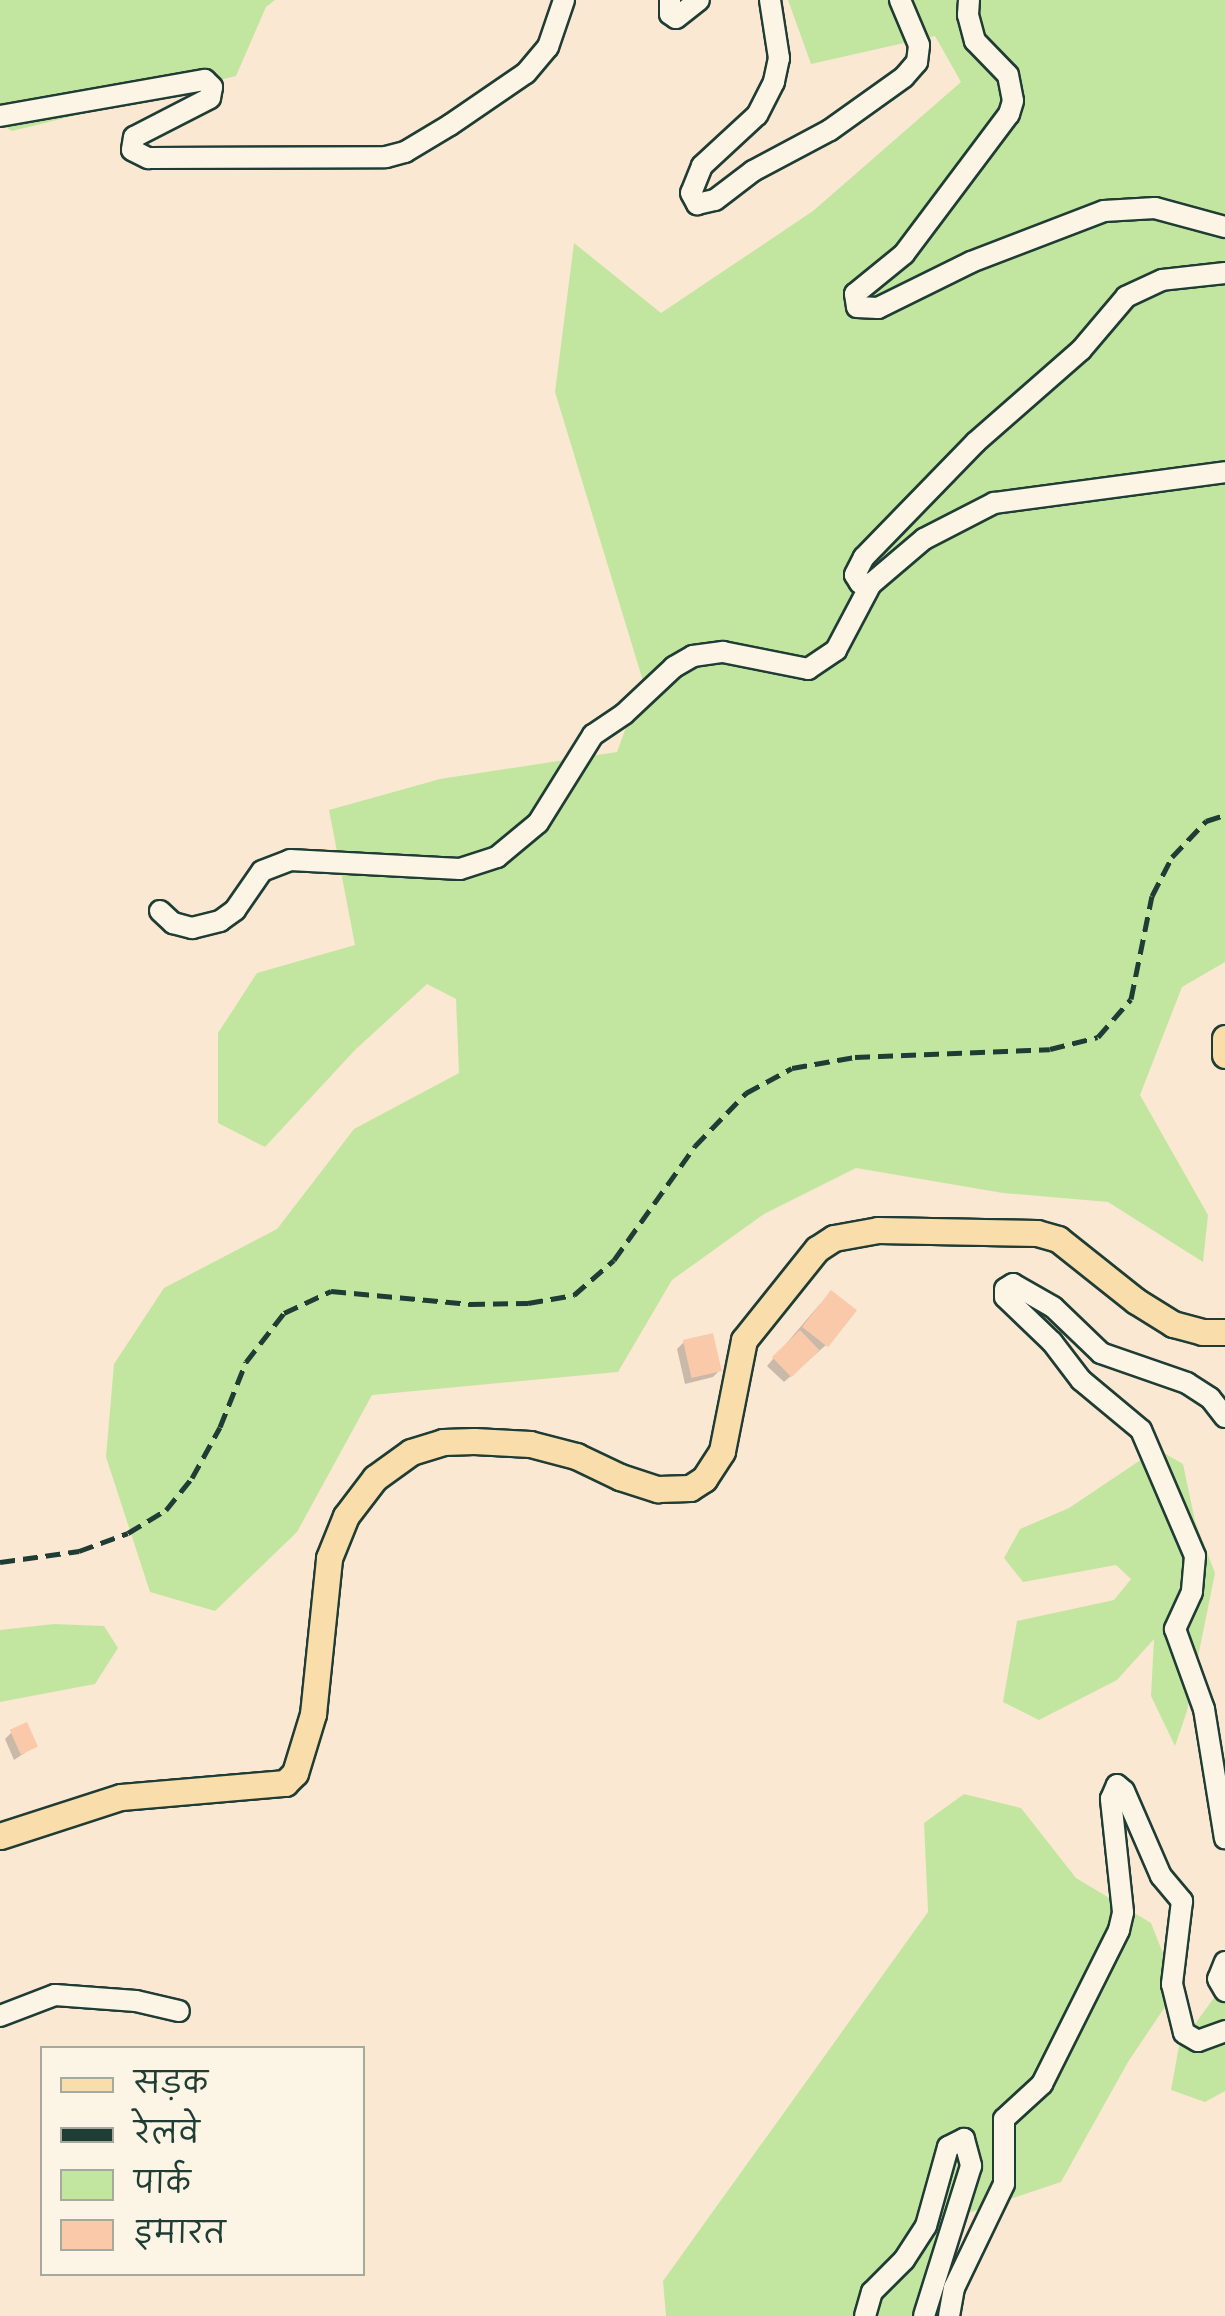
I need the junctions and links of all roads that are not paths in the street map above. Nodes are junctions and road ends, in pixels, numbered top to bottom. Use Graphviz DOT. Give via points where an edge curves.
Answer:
graph roads {
  1 [pos="564,0"];
  2 [pos="670,0"];
  3 [pos="698,0"];
  4 [pos="770,0"];
  5 [pos="900,0"];
  6 [pos="970,0"];
  7 [pos="0,116"];
  8 [pos="1225,226"];
  9 [pos="1225,274"];
  10 [pos="1225,472"];
  11 [pos="870,584"];
  12 [pos="160,911"];
  13 [pos="1225,1038"];
  14 [pos="1225,1055"];
  15 [pos="1225,1332"];
  16 [pos="1225,1417"];
  17 [pos="0,1836"];
  18 [pos="1225,1838"];
  19 [pos="1225,1962"];
  20 [pos="1225,1991"];
  21 [pos="179,2011"];
  22 [pos="0,2016"];
  23 [pos="1225,2032"];
  24 [pos="864,2316"];
  25 [pos="924,2316"];
  26 [pos="949,2316"];
  1 -- 7 [label="street" via="540,58 501,94 405,152 148,158 132,150 134,138 210,98 212,87 204,80"];
  2 -- 3 [label="street" via="676,18"];
  4 -- 5 [label="street" via="779,58 774,82 757,115 702,166 691,194 697,204 715,200 753,170 830,130 904,78 917,62 919,45"];
  6 -- 8 [label="street" via="975,41 1008,75 1009,114 904,254 855,294 857,307 878,308 971,262 1104,211 1155,208"];
  9 -- 11 [label="street" via="1162,280 1126,297 1082,350 976,442 864,557 855,576"];
  10 -- 11 [label="street" via="994,502 924,540"];
  11 -- 12 [label="street" via="836,650 808,669 723,652 674,667 594,734 538,824 498,857 460,869 290,860 262,871 220,920 192,928"];
  13 -- 14 [label="main road"];
  15 -- 17 [label="main road" via="1173,1324 1058,1239 1037,1233 878,1230 834,1238 817,1249 744,1340 722,1452 690,1488 658,1489 530,1444 474,1441 411,1452 376,1478 346,1516 329,1558 313,1714 301,1760 284,1783 121,1797"];
  16 -- 18 [label="street" via="1186,1383 1102,1353 1054,1308 1013,1284 1004,1289 1081,1380 1141,1430 1194,1556 1192,1592 1175,1629 1204,1709"];
  19 -- 20 [label="street" via="1218,1979"];
  21 -- 22 [label="street" via="55,1995"];
  23 -- 26 [label="street" via="1198,2041 1184,2033 1172,1984 1182,1900 1160,1876 1117,1785 1111,1800 1123,1912 1119,1930 1042,2084 1004,2119 1004,2184 954,2288"];
  24 -- 25 [label="street" via="872,2292 926,2226 948,2146 964,2139 971,2166"];
}
